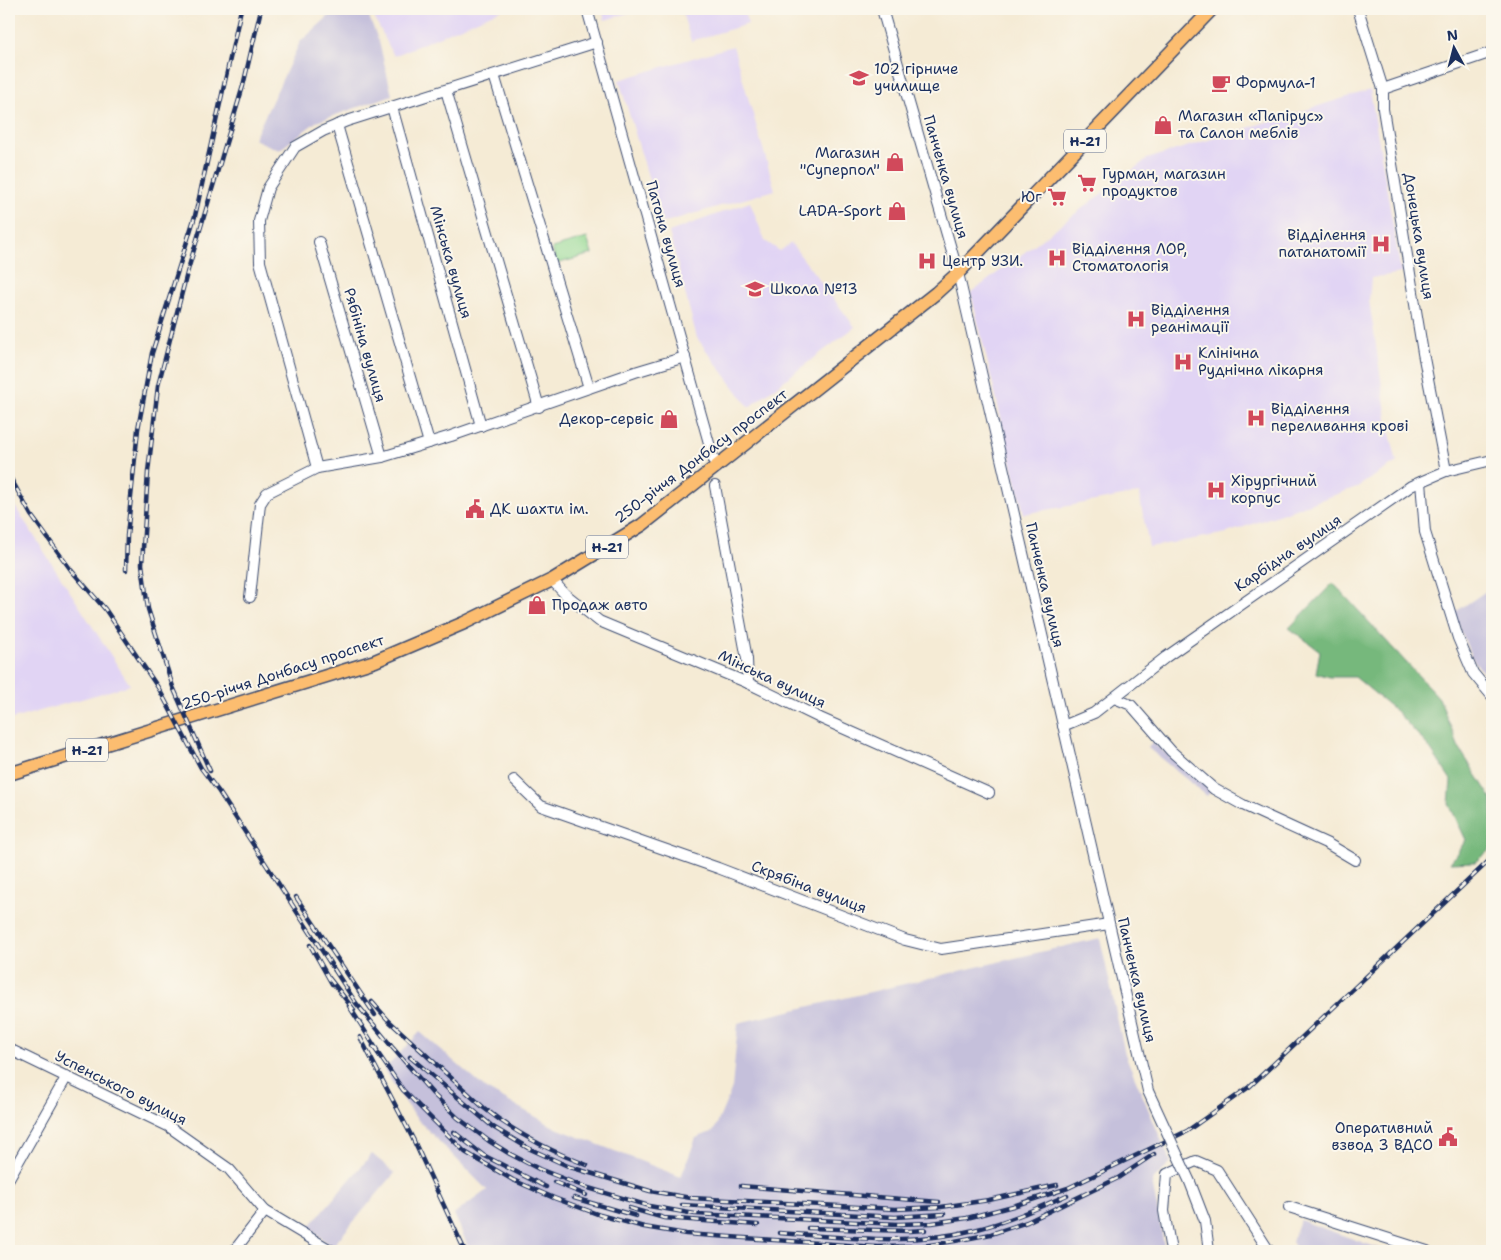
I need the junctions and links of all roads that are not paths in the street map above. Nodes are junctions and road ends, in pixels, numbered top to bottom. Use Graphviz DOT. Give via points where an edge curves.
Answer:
graph roads {
  1 [pos="587,9"];
  2 [pos="882,9"];
  3 [pos="1212,9"];
  4 [pos="1358,9"];
  5 [pos="597,42"];
  6 [pos="1492,52"];
  7 [pos="494,75"];
  8 [pos="1382,89"];
  9 [pos="446,90"];
  10 [pos="392,107"];
  11 [pos="337,125"];
  12 [pos="319,242"];
  13 [pos="958,273"];
  14 [pos="685,357"];
  15 [pos="589,388"];
  16 [pos="539,406"];
  17 [pos="481,426"];
  18 [pos="429,443"];
  19 [pos="382,457"];
  20 [pos="1492,460"];
  21 [pos="317,468"];
  22 [pos="716,468"];
  23 [pos="1446,471"];
  24 [pos="1421,482"];
  25 [pos="715,486"];
  26 [pos="552,580"];
  27 [pos="250,597"];
  28 [pos="748,683"];
  29 [pos="1492,696"];
  30 [pos="1114,698"];
  31 [pos="1063,726"];
  32 [pos="9,774"];
  33 [pos="514,780"];
  34 [pos="989,793"];
  35 [pos="1355,860"];
  36 [pos="1109,924"];
  37 [pos="9,1049"];
  38 [pos="66,1076"];
  39 [pos="10,1172"];
  40 [pos="1289,1207"];
  41 [pos="265,1211"];
  42 [pos="234,1251"];
  43 [pos="332,1251"];
  44 [pos="1171,1251"];
  45 [pos="1209,1251"];
  46 [pos="1269,1251"];
  47 [pos="1427,1251"];
  1 -- 5 [label="street, Патона вулиця"];
  2 -- 13 [label="street, Панченка вулиця"];
  3 -- 13 [label="main road, 250-річчя Донбасу проспект / Н-21"];
  4 -- 8 [label="street, Донецька вулиця"];
  5 -- 7 [label="street"];
  5 -- 14 [label="street, Патона вулиця"];
  6 -- 8 [label="street"];
  7 -- 9 [label="street"];
  7 -- 15 [label="street"];
  8 -- 23 [label="street, Донецька вулиця" via="1382,108 1423,353"];
  9 -- 10 [label="street"];
  9 -- 16 [label="street"];
  10 -- 11 [label="street"];
  10 -- 17 [label="street, Мінська вулиця"];
  11 -- 18 [label="street"];
  11 -- 21 [label="street" via="295,147 268,188 258,222 260,262"];
  12 -- 19 [label="street, Рябініна вулиця"];
  13 -- 22 [label="main road, 250-річчя Донбасу проспект / Н-21"];
  13 -- 31 [label="street, Панченка вулиця"];
  14 -- 15 [label="street"];
  14 -- 22 [label="street, Патона вулиця"];
  15 -- 16 [label="street"];
  16 -- 17 [label="street"];
  17 -- 18 [label="street"];
  18 -- 19 [label="street"];
  19 -- 21 [label="street"];
  20 -- 23 [label="street, Карбідна вулиця"];
  21 -- 27 [label="street" via="267,493 260,504"];
  22 -- 26 [label="main road, 250-річчя Донбасу проспект / Н-21" via="642,525"];
  23 -- 24 [label="street, Карбідна вулиця"];
  24 -- 29 [label="street" via="1425,532 1458,638 1473,673"];
  24 -- 30 [label="street, Карбідна вулиця" via="1252,596"];
  25 -- 28 [label="street" via="747,659"];
  26 -- 28 [label="street, Мінська вулиця" via="599,621"];
  26 -- 32 [label="main road, 250-річчя Донбасу проспект / Н-21" via="375,661"];
  28 -- 34 [label="street, Мінська вулиця"];
  30 -- 31 [label="street, Карбідна вулиця" via="1094,713"];
  30 -- 35 [label="street" via="1131,705 1171,751 1214,789"];
  31 -- 36 [label="street, Панченка вулиця"];
  33 -- 36 [label="street, Скрябіна вулиця" via="542,806 718,868 905,940 941,949"];
  36 -- 45 [label="street, Панченка вулиця, bridge" via="1148,1091 1205,1221"];
  37 -- 38 [label="street, Успенського вулиця"];
  38 -- 39 [label="street"];
  38 -- 41 [label="street, Успенського вулиця" via="168,1126 228,1169"];
  40 -- 47 [label="street"];
  41 -- 42 [label="street"];
  41 -- 43 [label="street, Успенського вулиця"];
  44 -- 46 [label="street" via="1164,1211 1168,1174 1196,1160 1216,1170"];
}
